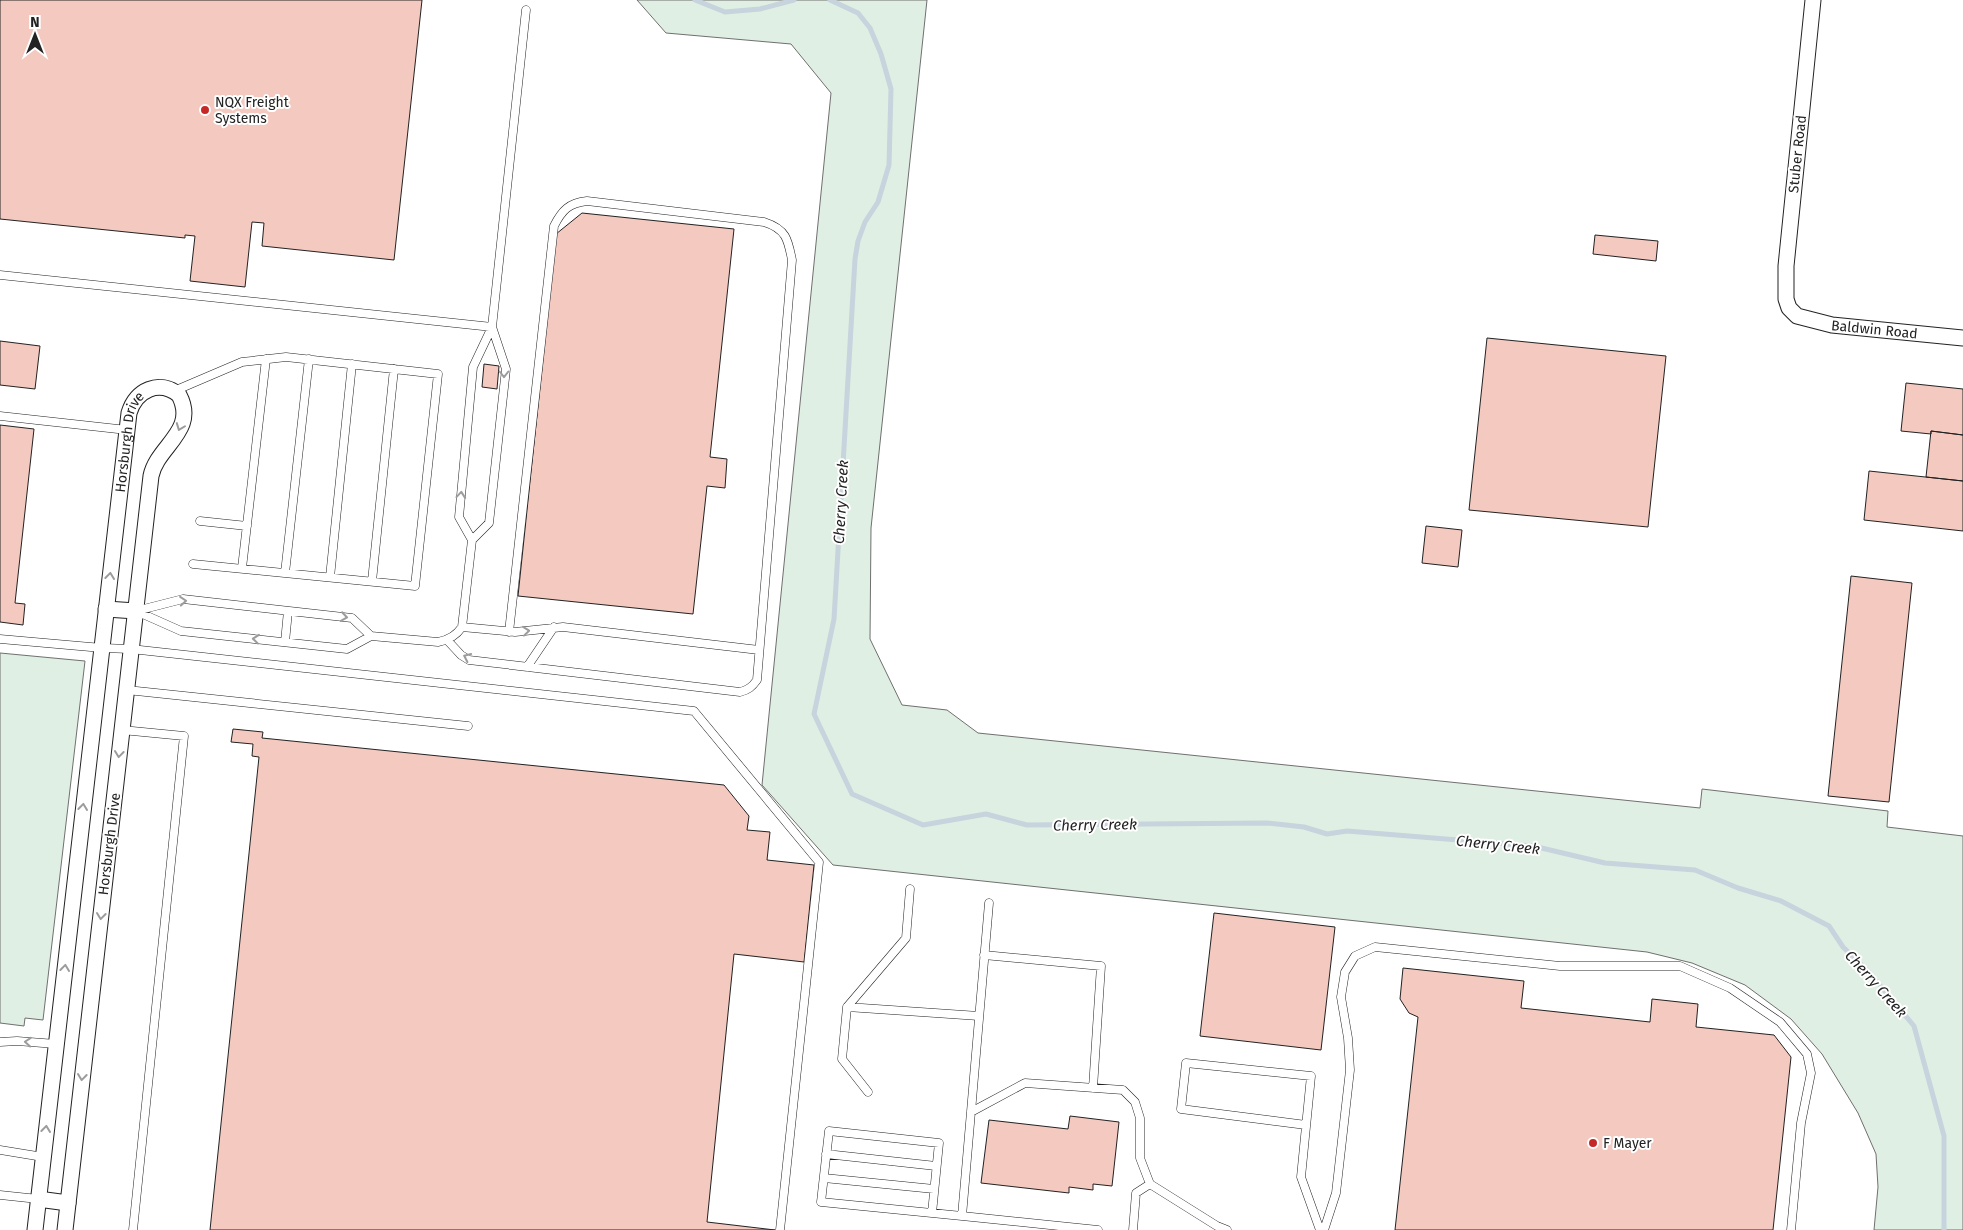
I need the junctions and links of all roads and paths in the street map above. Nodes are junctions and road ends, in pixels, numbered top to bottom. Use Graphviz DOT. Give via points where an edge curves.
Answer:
graph roads {
  1 [pos="1813,0"];
  2 [pos="526,10"];
  3 [pos="0,275"];
  4 [pos="1789,308"];
  5 [pos="492,327"];
  6 [pos="1963,338"];
  7 [pos="266,359"];
  8 [pos="309,359"];
  9 [pos="352,364"];
  10 [pos="394,369"];
  11 [pos="174,391"];
  12 [pos="0,416"];
  13 [pos="127,430"];
  14 [pos="200,521"];
  15 [pos="247,526"];
  16 [pos="472,540"];
  17 [pos="194,564"];
  18 [pos="242,568"];
  19 [pos="286,573"];
  20 [pos="330,577"];
  21 [pos="372,582"];
  22 [pos="106,609"];
  23 [pos="136,611"];
  24 [pos="288,611"];
  25 [pos="462,627"];
  26 [pos="554,627"];
  27 [pos="508,632"];
  28 [pos="371,636"];
  29 [pos="0,639"];
  30 [pos="448,641"];
  31 [pos="285,642"];
  32 [pos="102,648"];
  33 [pos="131,649"];
  34 [pos="760,650"];
  35 [pos="526,667"];
  36 [pos="127,690"];
  37 [pos="468,726"];
  38 [pos="122,730"];
  39 [pos="910,889"];
  40 [pos="989,903"];
  41 [pos="984,955"];
  42 [pos="847,1007"];
  43 [pos="979,1016"];
  44 [pos="0,1042"];
  45 [pos="56,1044"];
  46 [pos="1093,1088"];
  47 [pos="868,1092"];
  48 [pos="971,1112"];
  49 [pos="1306,1125"];
  50 [pos="0,1150"];
  51 [pos="826,1154"];
  52 [pos="43,1157"];
  53 [pos="936,1166"];
  54 [pos="824,1178"];
  55 [pos="1150,1184"];
  56 [pos="934,1189"];
  57 [pos="0,1196"];
  58 [pos="38,1199"];
  59 [pos="68,1203"];
  60 [pos="932,1213"];
  61 [pos="962,1216"];
  62 [pos="35,1230"];
  63 [pos="65,1230"];
  64 [pos="133,1230"];
  65 [pos="780,1230"];
  66 [pos="1098,1230"];
  67 [pos="1133,1230"];
  68 [pos="1228,1230"];
  69 [pos="1322,1230"];
  70 [pos="1791,1230"];
  1 -- 4 [label="street, Stuber Road" via="1786,266"];
  2 -- 5 [label="lane"];
  3 -- 5 [label="lane"];
  4 -- 6 [label="street, Baldwin Road" via="1808,320"];
  16 -- 5 [label="lane, one-way" via="459,518 473,367"];
  5 -- 16 [label="lane, one-way" via="506,369 489,523"];
  7 -- 8 [label="lane"];
  7 -- 11 [label="lane" via="242,362"];
  7 -- 15 [label="lane"];
  8 -- 9 [label="lane"];
  8 -- 19 [label="lane"];
  9 -- 10 [label="lane"];
  9 -- 20 [label="lane"];
  10 -- 21 [label="lane"];
  10 -- 21 [label="lane" via="438,374 415,586"];
  11 -- 13 [label="street, Horsburgh Drive" via="154,388 143,392 132,404"];
  11 -- 23 [label="street, Horsburgh Drive, one-way" via="182,401 184,416 177,436 152,471"];
  12 -- 13 [label="lane"];
  22 -- 13 [label="street, Horsburgh Drive, one-way"];
  14 -- 15 [label="lane"];
  15 -- 18 [label="lane"];
  16 -- 25 [label="lane"];
  17 -- 18 [label="lane"];
  18 -- 19 [label="lane"];
  19 -- 20 [label="lane"];
  20 -- 21 [label="lane"];
  22 -- 23 [label="street"];
  22 -- 32 [label="street, Horsburgh Drive"];
  23 -- 24 [label="lane, one-way" via="183,599"];
  31 -- 23 [label="lane, one-way" via="181,631"];
  23 -- 33 [label="street, Horsburgh Drive"];
  24 -- 28 [label="lane, one-way" via="352,618"];
  24 -- 31 [label="lane"];
  25 -- 27 [label="lane"];
  25 -- 30 [label="lane"];
  27 -- 26 [label="lane, one-way"];
  26 -- 34 [label="lane"];
  26 -- 35 [label="lane"];
  27 -- 34 [label="lane" via="554,226 566,207 587,201 764,222 776,226 787,239 792,260"];
  28 -- 30 [label="lane"];
  28 -- 31 [label="lane" via="347,649"];
  29 -- 32 [label="lane"];
  35 -- 30 [label="lane, one-way" via="469,660"];
  32 -- 33 [label="lane"];
  45 -- 32 [label="street, Horsburgh Drive, one-way"];
  33 -- 36 [label="street, Horsburgh Drive"];
  33 -- 65 [label="lane" via="694,711 819,862"];
  34 -- 35 [label="lane" via="757,680 740,692"];
  36 -- 37 [label="lane"];
  36 -- 38 [label="street, Horsburgh Drive"];
  38 -- 59 [label="street, Horsburgh Drive, one-way"];
  38 -- 64 [label="lane" via="184,736"];
  39 -- 42 [label="lane" via="906,938"];
  40 -- 41 [label="lane"];
  41 -- 43 [label="lane"];
  41 -- 46 [label="lane" via="1101,966"];
  42 -- 43 [label="lane"];
  42 -- 47 [label="lane" via="842,1059"];
  43 -- 48 [label="lane"];
  45 -- 44 [label="lane, one-way"];
  52 -- 45 [label="street, Horsburgh Drive, one-way"];
  46 -- 48 [label="lane" via="1025,1082"];
  46 -- 55 [label="lane" via="1123,1090 1135,1102 1140,1118 1140,1158"];
  48 -- 61 [label="lane"];
  49 -- 49 [label="lane" via="1181,1109 1186,1063 1311,1076"];
  49 -- 69 [label="lane" via="1301,1177"];
  50 -- 52 [label="lane"];
  51 -- 53 [label="lane"];
  51 -- 53 [label="lane" via="829,1131 939,1143"];
  51 -- 54 [label="lane"];
  52 -- 58 [label="street, Horsburgh Drive"];
  53 -- 56 [label="lane"];
  54 -- 56 [label="lane"];
  54 -- 60 [label="lane" via="821,1202"];
  55 -- 67 [label="lane" via="1136,1193"];
  55 -- 68 [label="lane"];
  56 -- 60 [label="lane"];
  57 -- 58 [label="lane"];
  58 -- 59 [label="street"];
  58 -- 62 [label="street, Horsburgh Drive"];
  59 -- 63 [label="street, Horsburgh Drive"];
  60 -- 61 [label="lane"];
  61 -- 66 [label="lane"];
  69 -- 70 [label="lane" via="1336,1193 1350,1070 1341,997 1345,972 1355,956 1375,947 1386,947 1560,966 1680,966 1730,988 1780,1022 1806,1054 1811,1072 1802,1123"];
}
